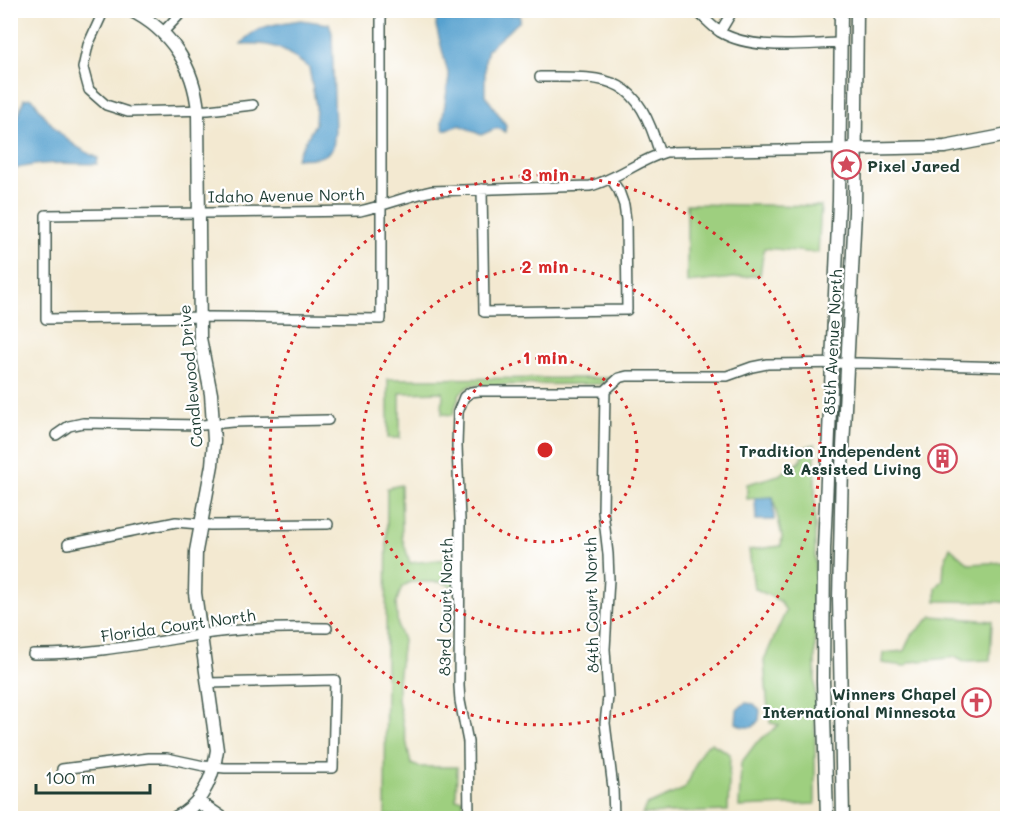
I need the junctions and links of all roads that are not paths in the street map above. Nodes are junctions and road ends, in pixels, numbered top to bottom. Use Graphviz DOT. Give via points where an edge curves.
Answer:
graph roads {
  1 [pos="104,10"];
  2 [pos="130,10"];
  3 [pos="184,10"];
  4 [pos="381,10"];
  5 [pos="696,10"];
  6 [pos="733,10"];
  7 [pos="841,10"];
  8 [pos="857,10"];
  9 [pos="163,32"];
  10 [pos="720,32"];
  11 [pos="840,43"];
  12 [pos="540,77"];
  13 [pos="253,105"];
  14 [pos="198,111"];
  15 [pos="1008,135"];
  16 [pos="840,149"];
  17 [pos="856,149"];
  18 [pos="660,154"];
  19 [pos="610,179"];
  20 [pos="482,189"];
  21 [pos="381,205"];
  22 [pos="199,212"];
  23 [pos="200,318"];
  24 [pos="848,363"];
  25 [pos="832,364"];
  26 [pos="1008,367"];
  27 [pos="605,391"];
  28 [pos="328,420"];
  29 [pos="214,424"];
  30 [pos="56,435"];
  31 [pos="328,524"];
  32 [pos="201,525"];
  33 [pos="69,544"];
  34 [pos="839,598"];
  35 [pos="823,599"];
  36 [pos="327,628"];
  37 [pos="200,634"];
  38 [pos="33,654"];
  39 [pos="208,683"];
  40 [pos="215,767"];
  41 [pos="62,769"];
  42 [pos="197,801"];
  43 [pos="175,819"];
  44 [pos="222,819"];
  45 [pos="469,819"];
  46 [pos="614,819"];
  47 [pos="827,819"];
  48 [pos="843,819"];
  1 -- 14 [label="street" via="88,45 83,68 84,79 97,99 128,112"];
  2 -- 9 [label="main road, Candlewood Drive"];
  3 -- 9 [label="street"];
  4 -- 21 [label="street"];
  5 -- 10 [label="street"];
  6 -- 10 [label="street"];
  7 -- 11 [label="main road, 85th Avenue North"];
  8 -- 17 [label="main road, 85th Avenue North"];
  9 -- 14 [label="main road, Candlewood Drive" via="185,61"];
  10 -- 11 [label="street" via="757,43"];
  11 -- 16 [label="main road, 85th Avenue North"];
  12 -- 18 [label="street" via="598,78 625,90 645,112"];
  13 -- 14 [label="street"];
  14 -- 22 [label="main road, Candlewood Drive"];
  15 -- 17 [label="main road" via="945,147"];
  16 -- 17 [label="main road"];
  16 -- 18 [label="street, Idaho Avenue North"];
  16 -- 25 [label="main road, 85th Avenue North"];
  17 -- 24 [label="main road, 85th Avenue North"];
  18 -- 19 [label="street, Idaho Avenue North"];
  19 -- 20 [label="street, Idaho Avenue North" via="579,187"];
  19 -- 20 [label="street" via="621,198 626,220 627,310 484,312"];
  20 -- 21 [label="street, Idaho Avenue North" via="432,191"];
  21 -- 22 [label="street, Idaho Avenue North" via="351,212"];
  21 -- 23 [label="street" via="381,319"];
  22 -- 23 [label="main road, Candlewood Drive"];
  22 -- 23 [label="street, Idaho Avenue North" via="46,215 46,319"];
  23 -- 29 [label="main road, Candlewood Drive"];
  24 -- 25 [label="street"];
  24 -- 26 [label="street"];
  24 -- 34 [label="main road, 85th Avenue North"];
  25 -- 27 [label="street" via="767,364 728,376 627,376"];
  25 -- 35 [label="main road, 85th Avenue North"];
  27 -- 45 [label="street, 83rd Court North" via="471,392 464,397 458,412 459,686 468,742"];
  27 -- 46 [label="street, 84th Court North" via="603,498 609,579 605,723"];
  28 -- 29 [label="street"];
  29 -- 30 [label="street" via="83,423"];
  29 -- 32 [label="main road, Candlewood Drive" via="212,465"];
  31 -- 32 [label="street"];
  32 -- 33 [label="street" via="176,522"];
  32 -- 37 [label="main road, Candlewood Drive" via="195,573"];
  34 -- 35 [label="main road"];
  34 -- 48 [label="main road, 85th Avenue North"];
  35 -- 47 [label="main road, 85th Avenue North"];
  36 -- 37 [label="street, Florida Court North" via="282,627"];
  37 -- 38 [label="street, Florida Court North" via="74,654"];
  37 -- 39 [label="main road, Candlewood Drive"];
  39 -- 40 [label="main road, Candlewood Drive" via="216,735"];
  39 -- 40 [label="street" via="334,680 333,768"];
  40 -- 41 [label="street" via="149,758"];
  40 -- 42 [label="main road, Candlewood Drive"];
  42 -- 43 [label="main road, Candlewood Drive"];
  42 -- 44 [label="main road"];
}
